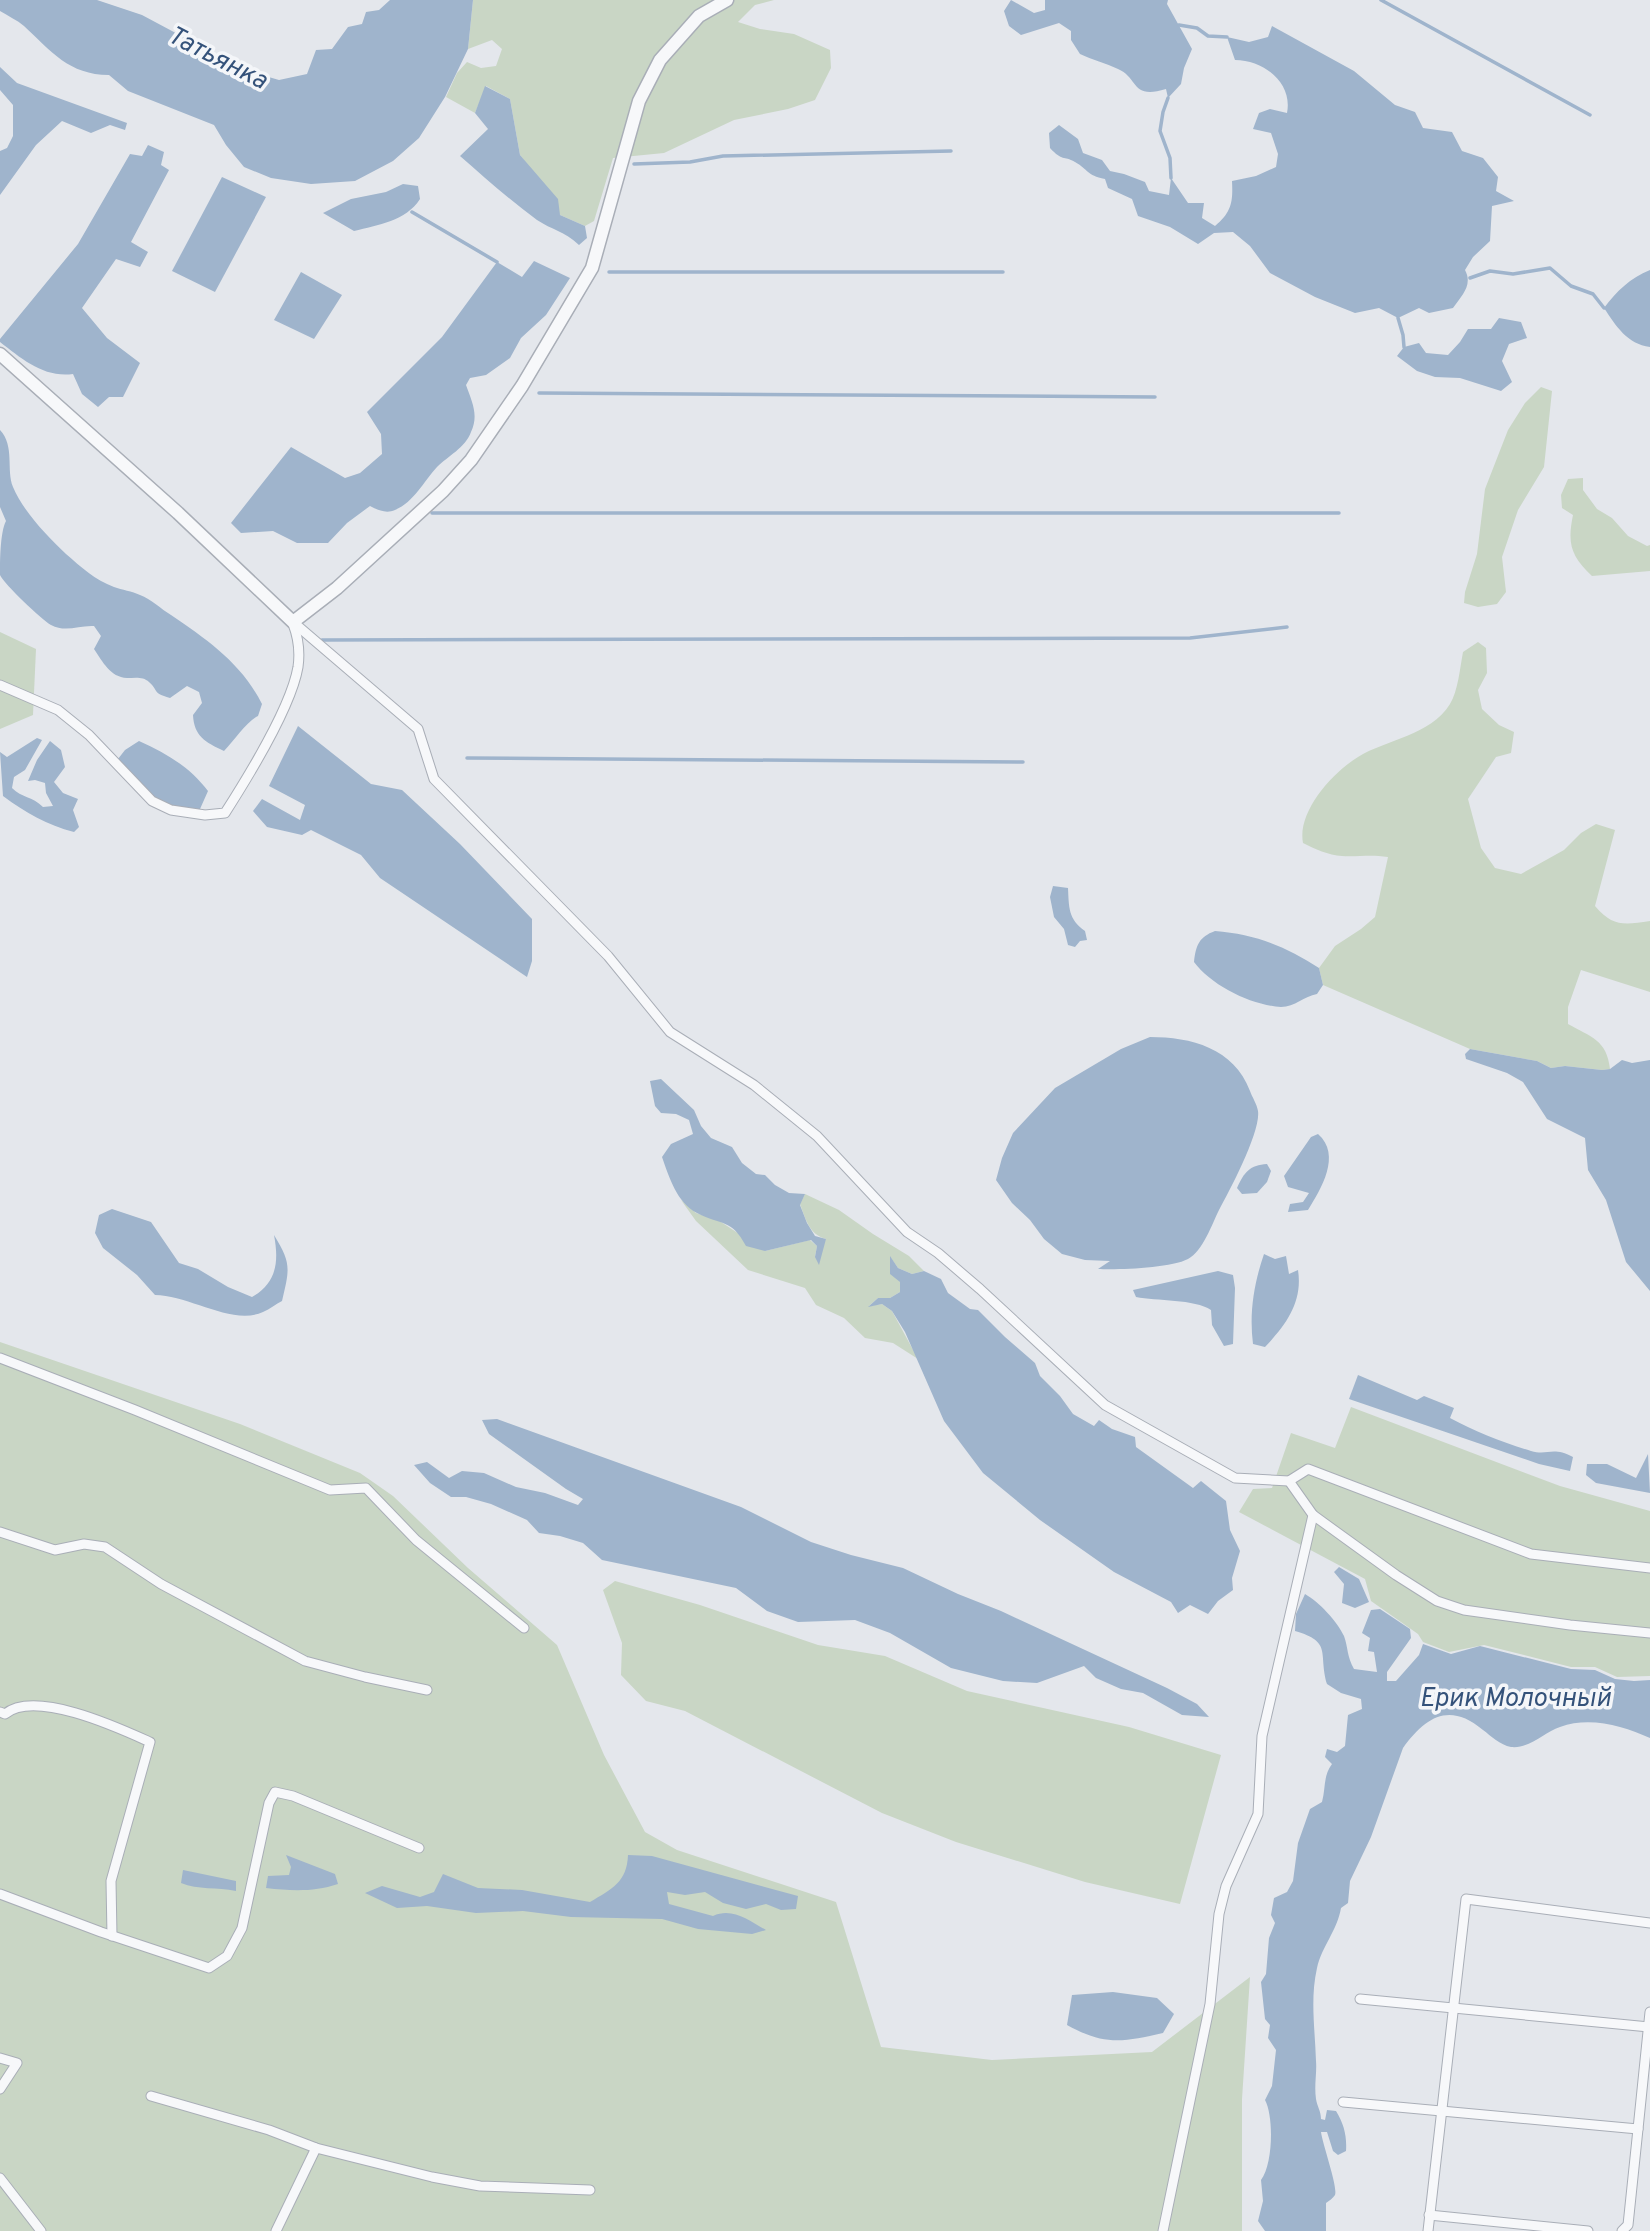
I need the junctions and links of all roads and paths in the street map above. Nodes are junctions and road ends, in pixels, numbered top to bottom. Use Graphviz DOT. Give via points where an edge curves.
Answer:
graph roads {
  1 [pos="727,0"];
  2 [pos="0,355"];
  3 [pos="293,622"];
  4 [pos="0,685"];
  5 [pos="0,1358"];
  6 [pos="1289,1481"];
  7 [pos="1313,1516"];
  8 [pos="0,1532"];
  9 [pos="1650,1568"];
  10 [pos="524,1628"];
  11 [pos="1650,1633"];
  12 [pos="426,1690"];
  13 [pos="0,1712"];
  14 [pos="419,1849"];
  15 [pos="0,1894"];
  16 [pos="1650,1923"];
  17 [pos="112,1936"];
  18 [pos="1360,1999"];
  19 [pos="1452,2010"];
  20 [pos="1650,2012"];
  21 [pos="1648,2027"];
  22 [pos="0,2058"];
  23 [pos="0,2089"];
  24 [pos="151,2096"];
  25 [pos="1343,2102"];
  26 [pos="1440,2110"];
  27 [pos="1639,2129"];
  28 [pos="316,2148"];
  29 [pos="0,2178"];
  30 [pos="590,2190"];
  31 [pos="1429,2215"];
  32 [pos="41,2231"];
  33 [pos="276,2231"];
  34 [pos="1163,2231"];
  35 [pos="1428,2231"];
  36 [pos="1588,2231"];
  37 [pos="1622,2231"];
  1 -- 3 [label="street" via="699,16 660,60 639,101 592,268 522,386 471,460 337,588"];
  2 -- 3 [label="street"];
  3 -- 4 [label="street" via="298,666 288,702 225,813 171,810 152,801 89,735 58,710"];
  3 -- 6 [label="street" via="418,729 435,779 608,956 670,1032 754,1085 817,1136 907,1232 980,1289 1105,1405 1235,1478"];
  5 -- 10 [label="street" via="330,1490 366,1488 416,1541"];
  6 -- 7 [label="street"];
  6 -- 9 [label="street" via="1308,1469 1531,1554"];
  7 -- 11 [label="street" via="1437,1601 1464,1610"];
  7 -- 34 [label="street" via="1262,1736 1258,1814 1226,1886 1219,1914 1210,2004"];
  8 -- 12 [label="street" via="55,1549 84,1544 105,1547 161,1584 305,1661"];
  13 -- 17 [label="street" via="43,1706 102,1720 150,1742 111,1881"];
  14 -- 17 [label="street" via="275,1792 242,1928 227,1955 209,1968"];
  15 -- 17 [label="street"];
  16 -- 19 [label="street" via="1466,1899"];
  18 -- 19 [label="street"];
  19 -- 21 [label="street"];
  19 -- 26 [label="street"];
  20 -- 21 [label="street"];
  21 -- 27 [label="street"];
  22 -- 23 [label="street" via="17,2063"];
  24 -- 28 [label="street"];
  25 -- 26 [label="street"];
  26 -- 27 [label="street"];
  26 -- 31 [label="street"];
  27 -- 37 [label="street" via="1628,2225"];
  28 -- 30 [label="street" via="480,2186"];
  28 -- 33 [label="street"];
  29 -- 32 [label="street"];
  31 -- 35 [label="street"];
  31 -- 36 [label="street"];
}
